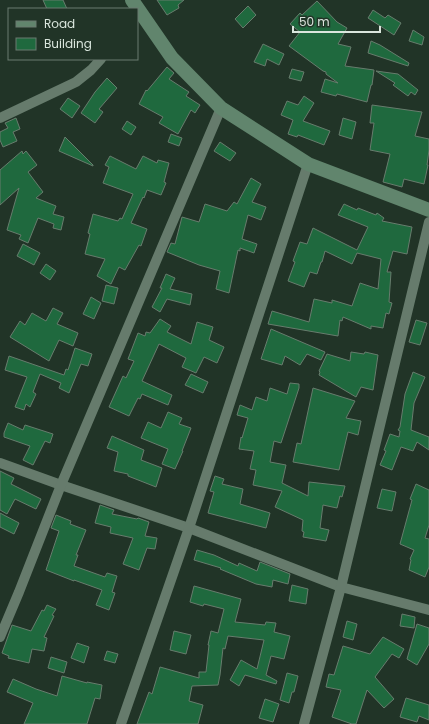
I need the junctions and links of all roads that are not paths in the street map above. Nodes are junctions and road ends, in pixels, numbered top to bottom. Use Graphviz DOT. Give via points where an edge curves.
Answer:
graph roads {
  1 [pos="139,17"];
  2 [pos="100,60"];
  3 [pos="221,108"];
  4 [pos="0,118"];
  5 [pos="308,164"];
  6 [pos="429,210"];
  7 [pos="429,222"];
  8 [pos="0,463"];
  9 [pos="61,485"];
  10 [pos="189,528"];
  11 [pos="341,587"];
  12 [pos="429,610"];
  13 [pos="0,637"];
  14 [pos="121,724"];
  15 [pos="304,724"];
  1 -- 3 [label="main road" via="172,58"];
  2 -- 4 [label="street" via="76,82"];
  3 -- 5 [label="main road"];
  3 -- 9 [label="street"];
  5 -- 6 [label="main road"];
  5 -- 10 [label="street"];
  7 -- 11 [label="street"];
  8 -- 9 [label="street"];
  9 -- 10 [label="street"];
  9 -- 13 [label="street"];
  10 -- 11 [label="street"];
  10 -- 14 [label="street"];
  11 -- 12 [label="street"];
  11 -- 15 [label="street"];
}
